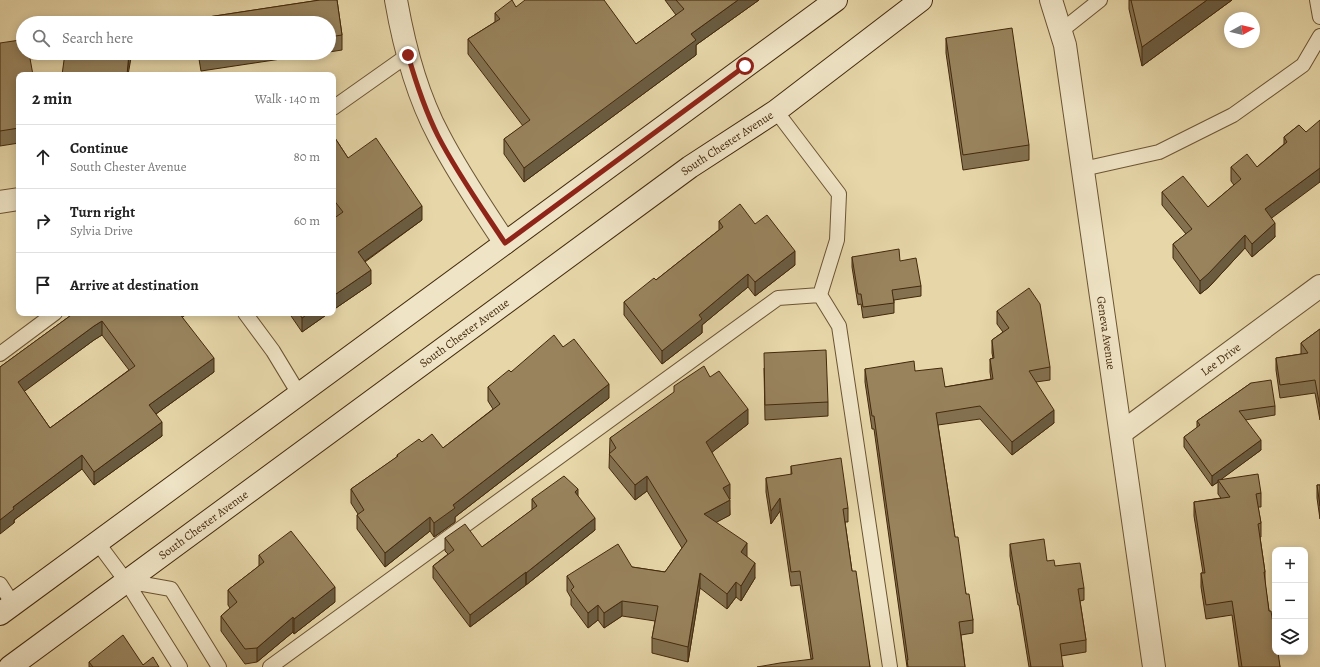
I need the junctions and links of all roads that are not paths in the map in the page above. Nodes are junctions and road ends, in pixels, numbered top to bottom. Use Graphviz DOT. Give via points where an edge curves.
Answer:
graph roads {
  1 [pos="396,0"];
  2 [pos="836,0"];
  3 [pos="921,0"];
  4 [pos="1051,0"];
  5 [pos="1100,0"];
  6 [pos="1317,0"];
  7 [pos="1320,17"];
  8 [pos="1061,32"];
  9 [pos="1320,36"];
  10 [pos="408,55"];
  11 [pos="336,106"];
  12 [pos="776,111"];
  13 [pos="1083,169"];
  14 [pos="16,199"];
  15 [pos="0,202"];
  16 [pos="505,243"];
  17 [pos="1320,286"];
  18 [pos="820,295"];
  19 [pos="51,316"];
  20 [pos="247,316"];
  21 [pos="0,354"];
  22 [pos="299,394"];
  23 [pos="1121,433"];
  24 [pos="97,542"];
  25 [pos="126,581"];
  26 [pos="0,584"];
  27 [pos="7,609"];
  28 [pos="10,667"];
  29 [pos="180,667"];
  30 [pos="219,667"];
  31 [pos="270,667"];
  32 [pos="890,667"];
  33 [pos="1154,667"];
  1 -- 10 [label="main road"];
  2 -- 16 [label="main road"];
  3 -- 12 [label="main road, South Chester Avenue"];
  4 -- 8 [label="main road, Geneva Avenue"];
  5 -- 8 [label="lane"];
  6 -- 7 [label="lane"];
  8 -- 13 [label="main road, Geneva Avenue"];
  9 -- 13 [label="lane" via="1303,65 1233,115 1159,152"];
  10 -- 11 [label="lane"];
  10 -- 16 [label="main road" via="417,86 438,136"];
  12 -- 18 [label="lane" via="839,194 837,240"];
  12 -- 25 [label="main road, South Chester Avenue" via="690,167"];
  13 -- 23 [label="main road, Geneva Avenue"];
  14 -- 15 [label="main road"];
  16 -- 22 [label="main road"];
  17 -- 23 [label="main road, Lee Drive"];
  18 -- 31 [label="lane" via="778,298"];
  18 -- 32 [label="lane" via="839,326"];
  19 -- 21 [label="lane"];
  20 -- 22 [label="lane" via="273,351"];
  22 -- 24 [label="main road"];
  23 -- 33 [label="main road, Geneva Avenue"];
  24 -- 25 [label="lane"];
  24 -- 27 [label="main road"];
  25 -- 28 [label="main road, South Chester Avenue"];
  25 -- 29 [label="lane"];
  25 -- 30 [label="lane" via="171,589"];
  26 -- 27 [label="lane"];
}
